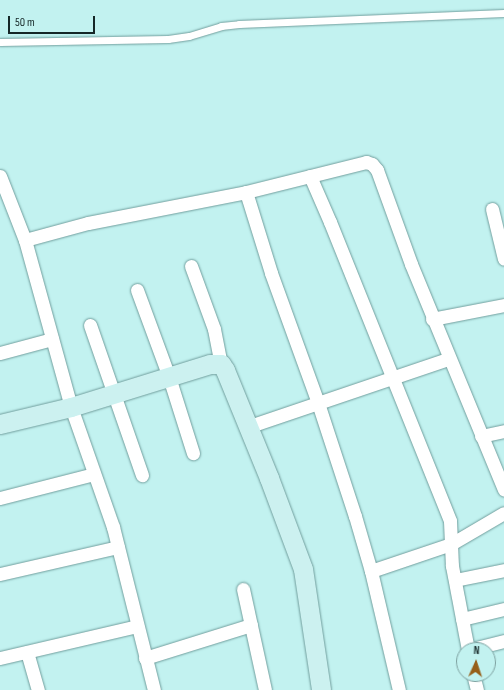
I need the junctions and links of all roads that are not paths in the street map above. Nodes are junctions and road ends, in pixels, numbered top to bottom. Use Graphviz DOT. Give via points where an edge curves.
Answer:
graph roads {
  1 [pos="504,13"];
  2 [pos="0,42"];
  3 [pos="0,176"];
  4 [pos="310,176"];
  5 [pos="246,192"];
  6 [pos="492,209"];
  7 [pos="25,240"];
  8 [pos="504,259"];
  9 [pos="190,266"];
  10 [pos="137,290"];
  11 [pos="504,305"];
  12 [pos="432,319"];
  13 [pos="90,325"];
  14 [pos="52,339"];
  15 [pos="0,353"];
  16 [pos="448,359"];
  17 [pos="221,364"];
  18 [pos="169,377"];
  19 [pos="393,378"];
  20 [pos="115,394"];
  21 [pos="318,403"];
  22 [pos="71,407"];
  23 [pos="0,424"];
  24 [pos="247,427"];
  25 [pos="504,431"];
  26 [pos="481,436"];
  27 [pos="193,454"];
  28 [pos="94,474"];
  29 [pos="142,475"];
  30 [pos="504,490"];
  31 [pos="0,498"];
  32 [pos="504,514"];
  33 [pos="451,544"];
  34 [pos="118,546"];
  35 [pos="504,570"];
  36 [pos="371,571"];
  37 [pos="0,574"];
  38 [pos="455,580"];
  39 [pos="243,589"];
  40 [pos="504,609"];
  41 [pos="462,619"];
  42 [pos="251,625"];
  43 [pos="137,626"];
  44 [pos="466,642"];
  45 [pos="27,652"];
  46 [pos="0,658"];
  47 [pos="145,658"];
  48 [pos="38,690"];
  49 [pos="154,690"];
  50 [pos="264,690"];
  51 [pos="321,690"];
  52 [pos="399,690"];
  1 -- 2 [label="lane" via="239,24 168,39"];
  3 -- 7 [label="street"];
  4 -- 5 [label="street"];
  4 -- 12 [label="street" via="366,162 372,164 377,170"];
  4 -- 19 [label="street"];
  5 -- 7 [label="street" via="88,223"];
  5 -- 21 [label="street" via="273,279"];
  6 -- 8 [label="street"];
  7 -- 14 [label="street"];
  9 -- 17 [label="street" via="214,329"];
  10 -- 18 [label="street"];
  11 -- 12 [label="street"];
  12 -- 16 [label="street"];
  13 -- 20 [label="street"];
  14 -- 15 [label="street"];
  14 -- 22 [label="street"];
  16 -- 19 [label="street"];
  16 -- 26 [label="street"];
  17 -- 18 [label="street" via="210,364"];
  17 -- 24 [label="street"];
  18 -- 20 [label="street"];
  18 -- 27 [label="street"];
  19 -- 21 [label="street"];
  19 -- 33 [label="street" via="450,521"];
  20 -- 22 [label="street"];
  20 -- 29 [label="street"];
  21 -- 24 [label="street"];
  21 -- 36 [label="street"];
  22 -- 23 [label="street"];
  22 -- 28 [label="street"];
  24 -- 51 [label="street" via="303,569"];
  25 -- 26 [label="street"];
  26 -- 30 [label="street"];
  28 -- 31 [label="street"];
  28 -- 34 [label="street"];
  32 -- 33 [label="street"];
  33 -- 36 [label="street"];
  33 -- 38 [label="street"];
  34 -- 37 [label="street"];
  34 -- 43 [label="street"];
  35 -- 38 [label="street"];
  36 -- 52 [label="street"];
  38 -- 41 [label="street"];
  39 -- 42 [label="street"];
  40 -- 41 [label="street"];
  41 -- 44 [label="street"];
  42 -- 47 [label="street"];
  42 -- 50 [label="street"];
  43 -- 45 [label="street"];
  43 -- 47 [label="street"];
  45 -- 46 [label="street"];
  45 -- 48 [label="street"];
  47 -- 49 [label="street"];
}
